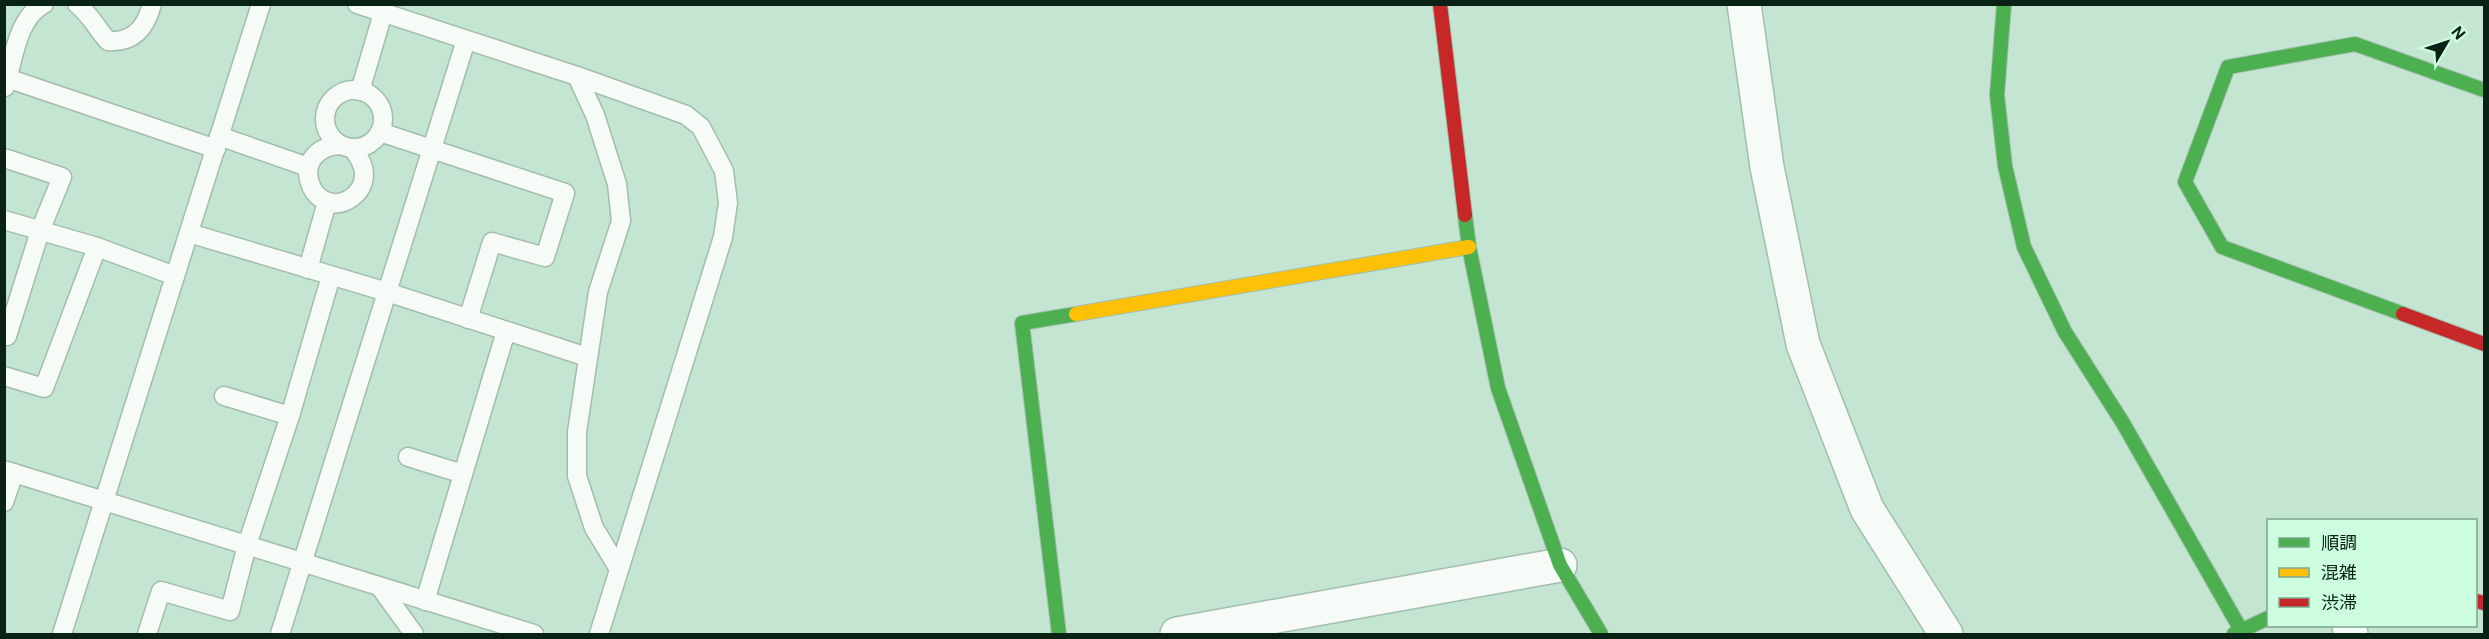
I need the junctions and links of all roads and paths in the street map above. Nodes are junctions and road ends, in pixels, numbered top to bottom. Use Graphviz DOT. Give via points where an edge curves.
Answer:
graph roads {
  1 [pos="44,4"];
  2 [pos="77,4"];
  3 [pos="152,4"];
  4 [pos="261,4"];
  5 [pos="357,4"];
  6 [pos="1440,4"];
  7 [pos="1744,4"];
  8 [pos="2004,4"];
  9 [pos="383,13"];
  10 [pos="466,40"];
  11 [pos="577,76"];
  12 [pos="6,81"];
  13 [pos="2484,90"];
  14 [pos="360,91"];
  15 [pos="380,132"];
  16 [pos="217,143"];
  17 [pos="347,147"];
  18 [pos="432,150"];
  19 [pos="4,158"];
  20 [pos="308,167"];
  21 [pos="327,202"];
  22 [pos="4,220"];
  23 [pos="40,231"];
  24 [pos="189,233"];
  25 [pos="96,247"];
  26 [pos="1469,247"];
  27 [pos="308,269"];
  28 [pos="175,276"];
  29 [pos="330,276"];
  30 [pos="387,292"];
  31 [pos="468,319"];
  32 [pos="506,331"];
  33 [pos="4,335"];
  34 [pos="2484,344"];
  35 [pos="588,357"];
  36 [pos="4,376"];
  37 [pos="224,396"];
  38 [pos="290,416"];
  39 [pos="408,457"];
  40 [pos="9,472"];
  41 [pos="463,474"];
  42 [pos="4,502"];
  43 [pos="104,502"];
  44 [pos="248,545"];
  45 [pos="302,563"];
  46 [pos="1560,565"];
  47 [pos="620,569"];
  48 [pos="380,587"];
  49 [pos="425,601"];
  50 [pos="2267,618"];
  51 [pos="492,627"];
  52 [pos="2237,632"];
  53 [pos="62,634"];
  54 [pos="147,634"];
  55 [pos="280,634"];
  56 [pos="414,634"];
  57 [pos="534,634"];
  58 [pos="599,634"];
  59 [pos="1059,634"];
  60 [pos="1177,634"];
  61 [pos="1601,634"];
  62 [pos="1946,634"];
  1 -- 12 [label="lane" via="22,28"];
  2 -- 3 [label="lane" via="108,41 115,41 140,30 147,22"];
  4 -- 16 [label="lane"];
  5 -- 9 [label="lane"];
  6 -- 26 [label="street"];
  7 -- 62 [label="street" via="1767,167 1803,344 1868,509"];
  8 -- 52 [label="street" via="1997,95 2005,166 2024,247 2065,332 2123,423"];
  9 -- 10 [label="lane"];
  9 -- 14 [label="lane"];
  10 -- 11 [label="lane"];
  10 -- 18 [label="lane"];
  11 -- 35 [label="lane" via="595,115 617,184 621,221 598,292"];
  11 -- 47 [label="lane" via="686,115 701,127 724,171 728,203 723,237"];
  12 -- 16 [label="lane"];
  13 -- 34 [label="street" via="2355,44 2228,67 2185,182 2222,247"];
  14 -- 15 [label="lane" via="371,95 382,112"];
  14 -- 17 [label="lane" via="339,94 327,108 326,124 334,140"];
  15 -- 17 [label="lane" via="373,141"];
  15 -- 18 [label="lane"];
  16 -- 20 [label="lane"];
  16 -- 24 [label="lane"];
  17 -- 20 [label="lane" via="321,149"];
  17 -- 21 [label="lane" via="364,166 361,188 345,201"];
  18 -- 30 [label="lane"];
  18 -- 31 [label="lane" via="566,193 545,257 492,242"];
  19 -- 23 [label="lane" via="62,177"];
  20 -- 21 [label="lane" via="311,187"];
  21 -- 27 [label="lane"];
  22 -- 23 [label="lane"];
  23 -- 25 [label="lane"];
  23 -- 33 [label="lane" via="7,336"];
  24 -- 27 [label="lane"];
  24 -- 28 [label="lane"];
  25 -- 28 [label="lane"];
  25 -- 36 [label="lane" via="44,388"];
  26 -- 46 [label="street" via="1498,388"];
  26 -- 59 [label="street" via="1022,323"];
  27 -- 29 [label="lane"];
  28 -- 43 [label="lane"];
  29 -- 30 [label="lane"];
  29 -- 38 [label="lane"];
  30 -- 31 [label="lane"];
  30 -- 45 [label="lane"];
  31 -- 32 [label="lane"];
  32 -- 35 [label="lane"];
  32 -- 41 [label="lane"];
  35 -- 47 [label="lane" via="577,432 577,476 594,528"];
  37 -- 38 [label="lane"];
  38 -- 44 [label="lane"];
  39 -- 41 [label="lane"];
  40 -- 42 [label="lane"];
  40 -- 43 [label="lane"];
  41 -- 49 [label="lane"];
  43 -- 44 [label="lane"];
  43 -- 53 [label="lane"];
  44 -- 45 [label="lane"];
  44 -- 54 [label="lane" via="230,611 161,591"];
  45 -- 48 [label="lane"];
  45 -- 55 [label="lane"];
  46 -- 60 [label="street"];
  46 -- 61 [label="street"];
  47 -- 58 [label="lane"];
  48 -- 49 [label="lane"];
  48 -- 56 [label="lane"];
  49 -- 51 [label="lane"];
  50 -- 52 [label="street"];
  51 -- 57 [label="lane"];
}
